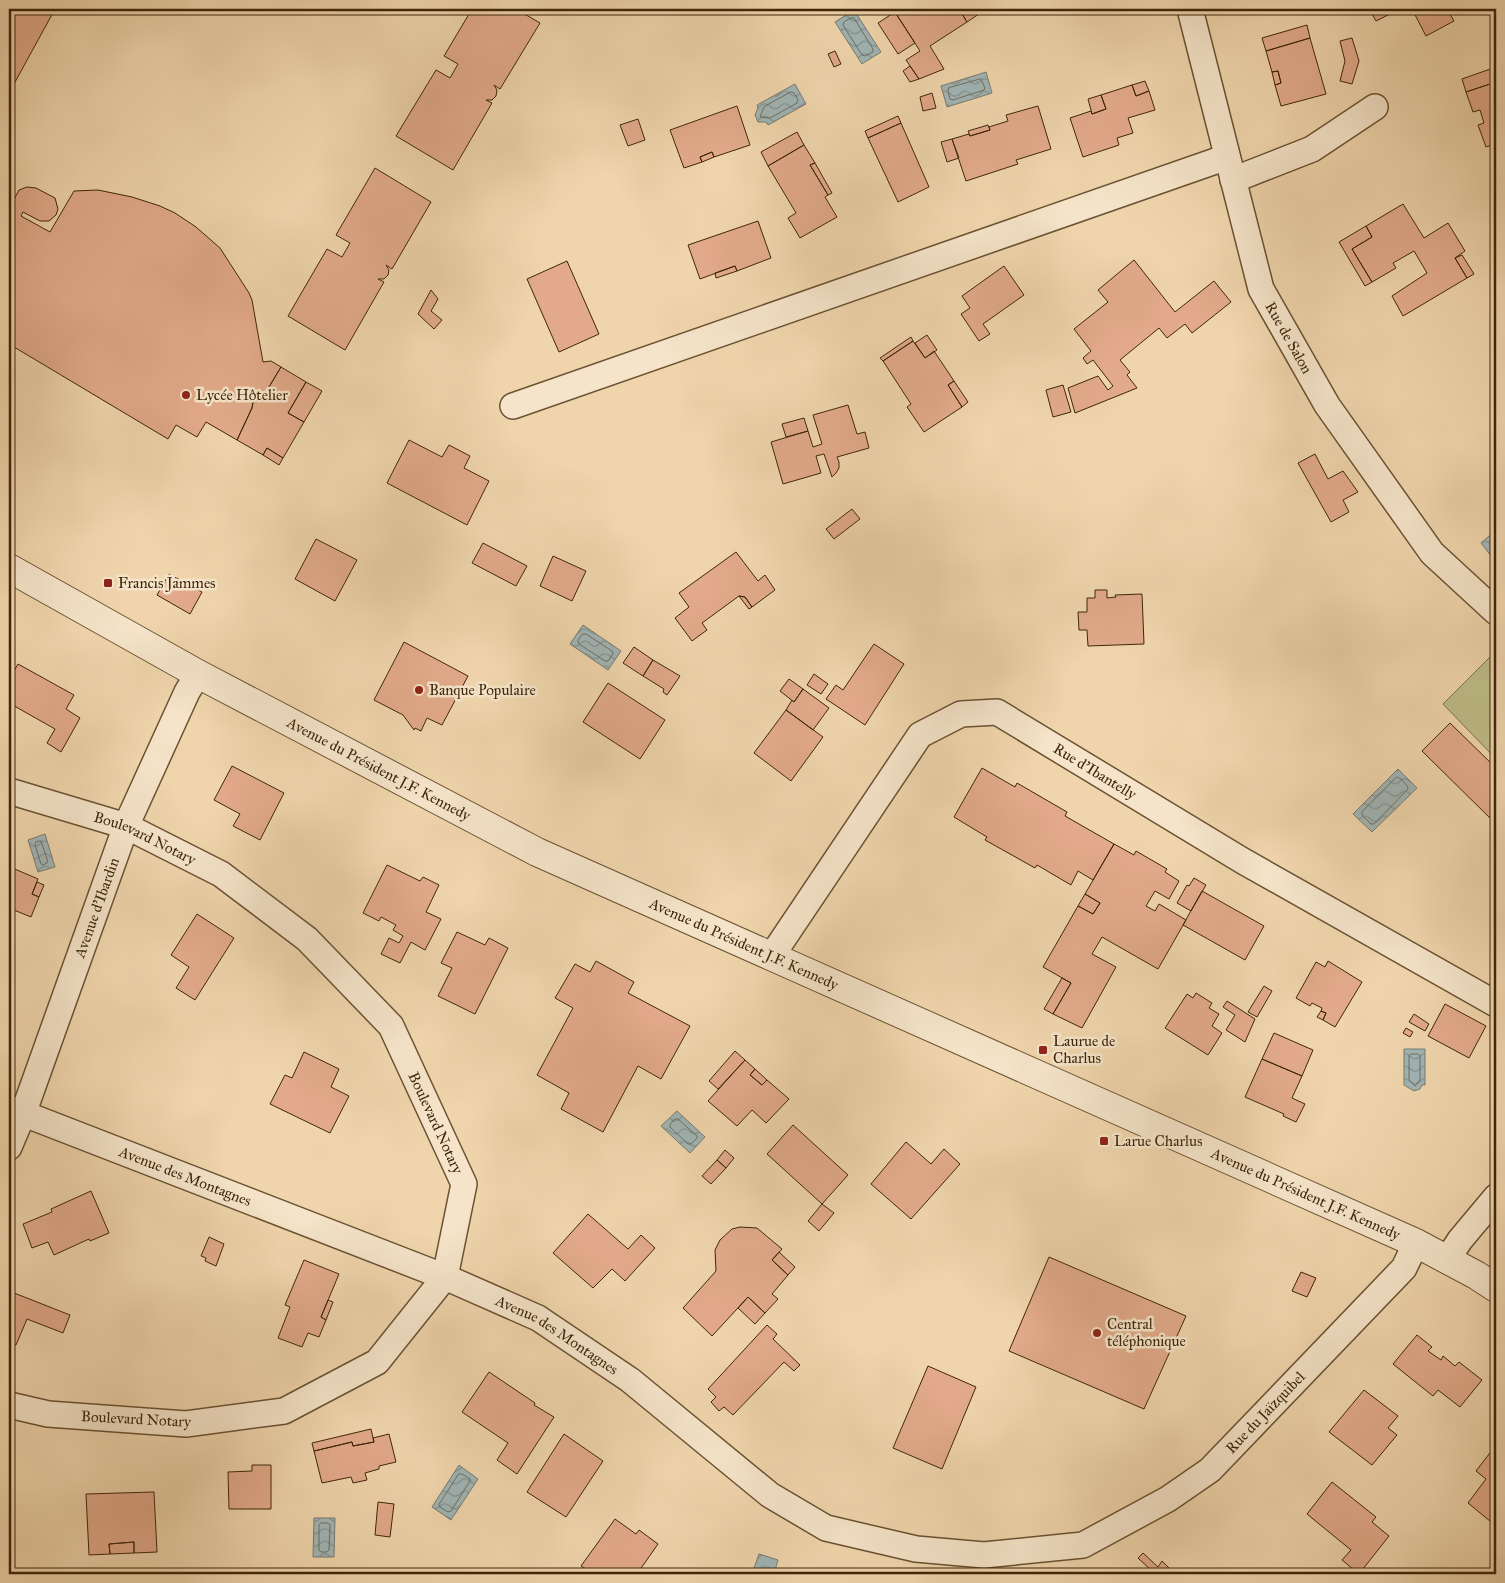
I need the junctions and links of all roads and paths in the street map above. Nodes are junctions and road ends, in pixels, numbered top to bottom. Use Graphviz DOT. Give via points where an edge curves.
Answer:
graph roads {
  1 [pos="1190,9"];
  2 [pos="1375,107"];
  3 [pos="1230,169"];
  4 [pos="513,406"];
  5 [pos="9,568"];
  6 [pos="1496,612"];
  7 [pos="198,674"];
  8 [pos="9,791"];
  9 [pos="126,826"];
  10 [pos="771,957"];
  11 [pos="1496,1004"];
  12 [pos="16,1111"];
  13 [pos="9,1147"];
  14 [pos="1496,1197"];
  15 [pos="1416,1243"];
  16 [pos="1446,1260"];
  17 [pos="445,1277"];
  18 [pos="1496,1288"];
  19 [pos="9,1405"];
  20 [pos="1083,1545"];
  1 -- 3 [label="street, Rue de Salon"];
  2 -- 3 [label="street" via="1312,148"];
  3 -- 4 [label="street"];
  3 -- 6 [label="street, Rue de Salon" via="1261,289 1327,405 1432,553"];
  5 -- 7 [label="street, Avenue du Président J.F. Kennedy"];
  7 -- 9 [label="street, Avenue d'Ibardin"];
  7 -- 10 [label="street, Avenue du Président J.F. Kennedy" via="537,852"];
  8 -- 9 [label="street, Boulevard Notary"];
  9 -- 12 [label="street, Avenue d'Ibardin"];
  9 -- 17 [label="street, Boulevard Notary" via="221,874 307,939 391,1026 464,1184"];
  10 -- 11 [label="street, Rue d'Ibantelly" via="920,735 961,714 997,712 1243,861"];
  10 -- 15 [label="street, Avenue du Président J.F. Kennedy"];
  12 -- 13 [label="street, Avenue d'Ibardin"];
  12 -- 17 [label="street, Avenue des Montagnes"];
  14 -- 16 [label="street"];
  15 -- 16 [label="street, Avenue du Président J.F. Kennedy"];
  15 -- 20 [label="street, Rue du Jaïzquibel" via="1404,1268 1210,1470 1168,1499"];
  16 -- 18 [label="street, Avenue du Président J.F. Kennedy"];
  17 -- 19 [label="street, Boulevard Notary" via="377,1362 284,1411 186,1424 48,1414"];
  17 -- 20 [label="street, Avenue des Montagnes" via="538,1318 630,1380 770,1495 826,1528 916,1549 984,1555"];
}
